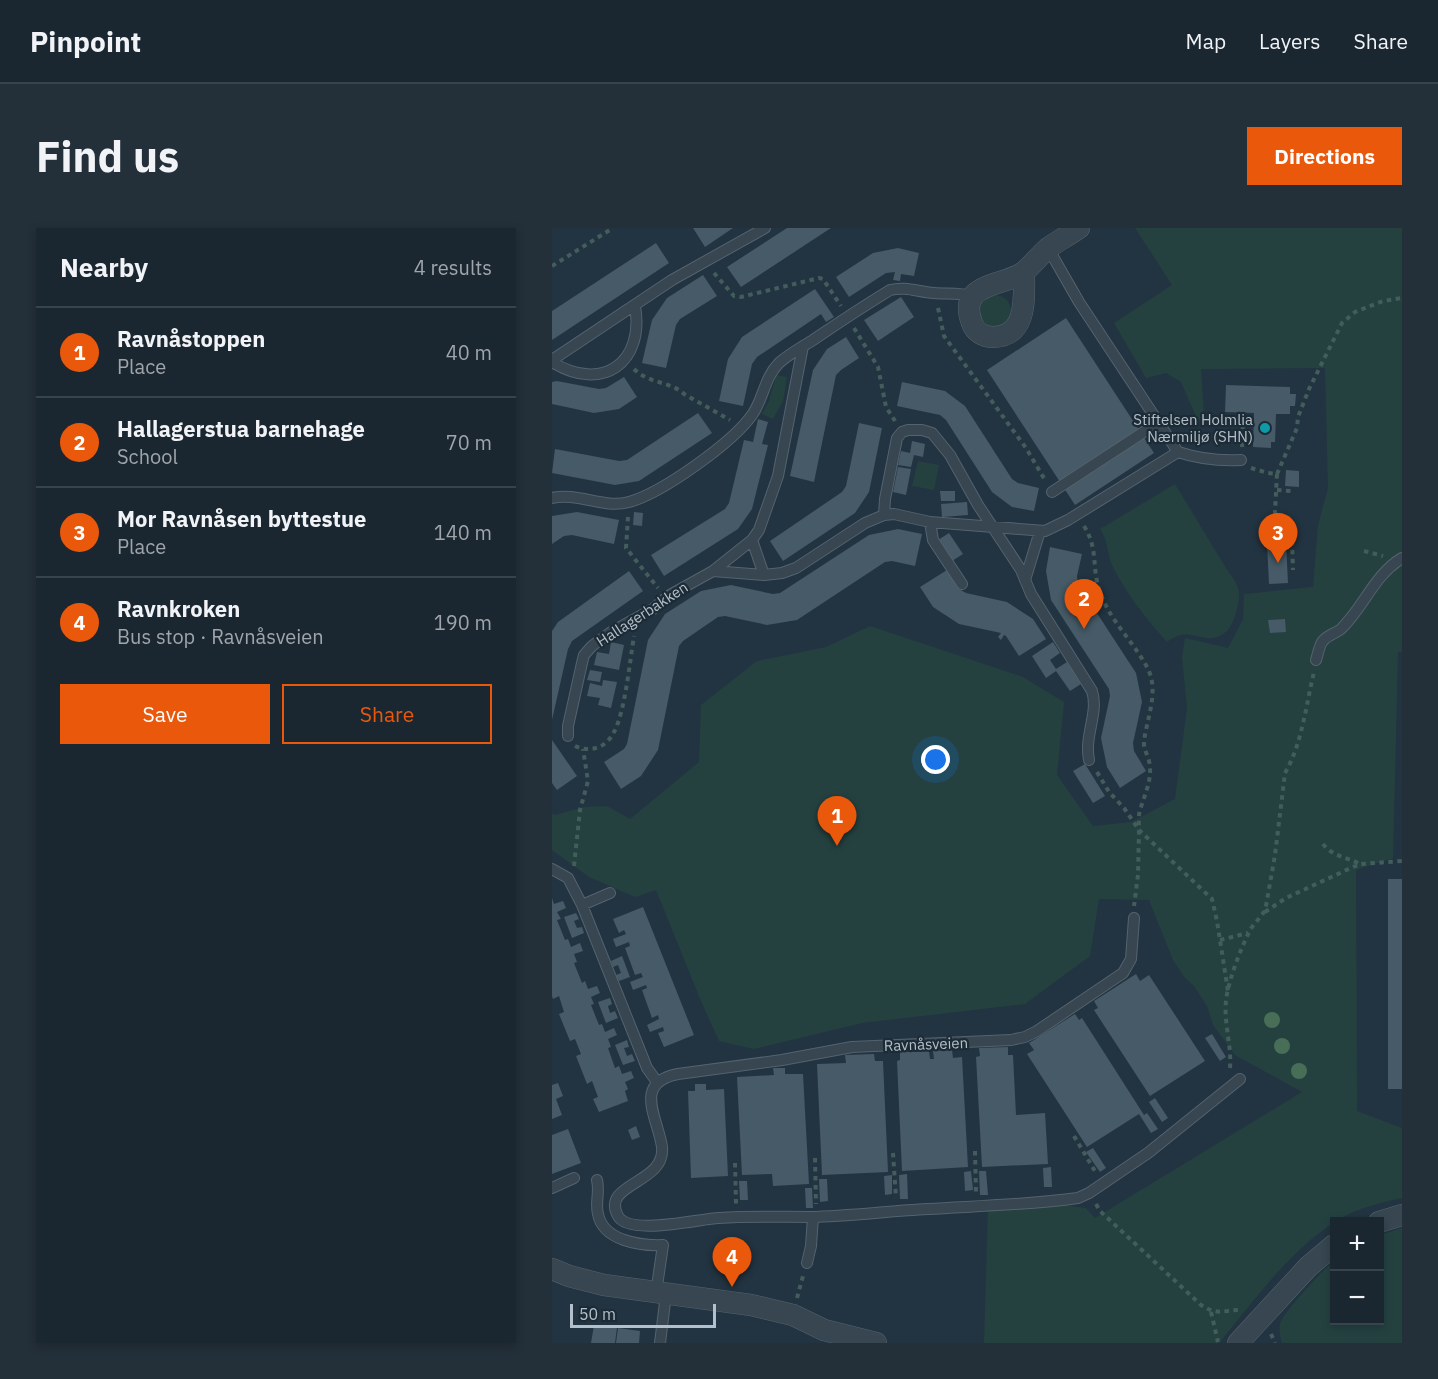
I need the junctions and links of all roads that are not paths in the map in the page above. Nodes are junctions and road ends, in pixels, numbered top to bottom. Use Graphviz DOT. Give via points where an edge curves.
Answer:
graph roads {
  1 [pos="765,228"];
  2 [pos="1079,228"];
  3 [pos="1048,249"];
  4 [pos="1024,272"];
  5 [pos="973,296"];
  6 [pos="635,306"];
  7 [pos="803,346"];
  8 [pos="552,361"];
  9 [pos="1159,422"];
  10 [pos="1178,452"];
  11 [pos="1241,460"];
  12 [pos="1052,492"];
  13 [pos="552,498"];
  14 [pos="884,515"];
  15 [pos="930,522"];
  16 [pos="994,526"];
  17 [pos="1040,531"];
  18 [pos="752,540"];
  19 [pos="1402,558"];
  20 [pos="712,571"];
  21 [pos="764,575"];
  22 [pos="1025,580"];
  23 [pos="962,585"];
  24 [pos="1316,660"];
  25 [pos="568,736"];
  26 [pos="1089,760"];
  27 [pos="552,869"];
  28 [pos="610,893"];
  29 [pos="582,905"];
  30 [pos="1134,918"];
  31 [pos="1240,1079"];
  32 [pos="657,1082"];
  33 [pos="574,1178"];
  34 [pos="597,1180"];
  35 [pos="552,1188"];
  36 [pos="1402,1215"];
  37 [pos="815,1217"];
  38 [pos="1384,1220"];
  39 [pos="1330,1249"];
  40 [pos="807,1263"];
  41 [pos="552,1269"];
  42 [pos="661,1293"];
  43 [pos="823,1336"];
  44 [pos="660,1343"];
  45 [pos="876,1343"];
  46 [pos="1238,1343"];
  1 -- 6 [label="lane" via="672,280"];
  2 -- 3 [label="street"];
  3 -- 4 [label="street"];
  3 -- 9 [label="lane"];
  4 -- 5 [label="street" via="987,285"];
  4 -- 5 [label="street" via="1020,322 1008,334 990,337 974,328 969,312"];
  5 -- 7 [label="lane" via="903,287 890,290"];
  6 -- 8 [label="lane"];
  6 -- 8 [label="lane" via="638,320 634,345 613,370 590,375 563,369"];
  7 -- 13 [label="lane" via="771,372 755,411 727,442 658,489 617,503 569,496"];
  7 -- 18 [label="lane, Hallagerbakken" via="778,476 764,521"];
  9 -- 10 [label="lane"];
  9 -- 12 [label="lane"];
  10 -- 11 [label="lane" via="1215,460"];
  10 -- 17 [label="lane" via="1077,514"];
  14 -- 15 [label="lane"];
  14 -- 16 [label="lane" via="897,438 908,430 922,430 932,433 950,455"];
  14 -- 21 [label="lane" via="796,568"];
  15 -- 16 [label="lane"];
  15 -- 23 [label="lane" via="933,540"];
  16 -- 17 [label="lane"];
  16 -- 22 [label="lane"];
  17 -- 22 [label="lane"];
  18 -- 20 [label="lane, Hallagerbakken"];
  18 -- 21 [label="lane"];
  19 -- 24 [label="lane" via="1376,581 1339,631 1322,642"];
  20 -- 21 [label="lane"];
  20 -- 25 [label="lane, Hallagerbakken" via="592,646 584,656"];
  22 -- 26 [label="lane" via="1092,691"];
  27 -- 29 [label="lane" via="568,878"];
  28 -- 29 [label="lane"];
  29 -- 32 [label="lane" via="643,1058"];
  30 -- 32 [label="lane, Ravnåsveien" via="1131,959 1123,973 1025,1037 852,1047 678,1074"];
  31 -- 37 [label="lane" via="1148,1153 1089,1193 1066,1200"];
  32 -- 37 [label="lane" via="651,1106 662,1157 654,1171 619,1194 615,1207 623,1222 649,1227 700,1219"];
  33 -- 35 [label="lane"];
  34 -- 42 [label="lane" via="597,1214 605,1229 639,1244 663,1245"];
  36 -- 38 [label="street"];
  37 -- 40 [label="lane"];
  39 -- 46 [label="street" via="1308,1267"];
  41 -- 42 [label="street" via="585,1281"];
  42 -- 43 [label="street" via="751,1305 793,1316"];
  42 -- 44 [label="lane"];
  43 -- 45 [label="street"];
}
